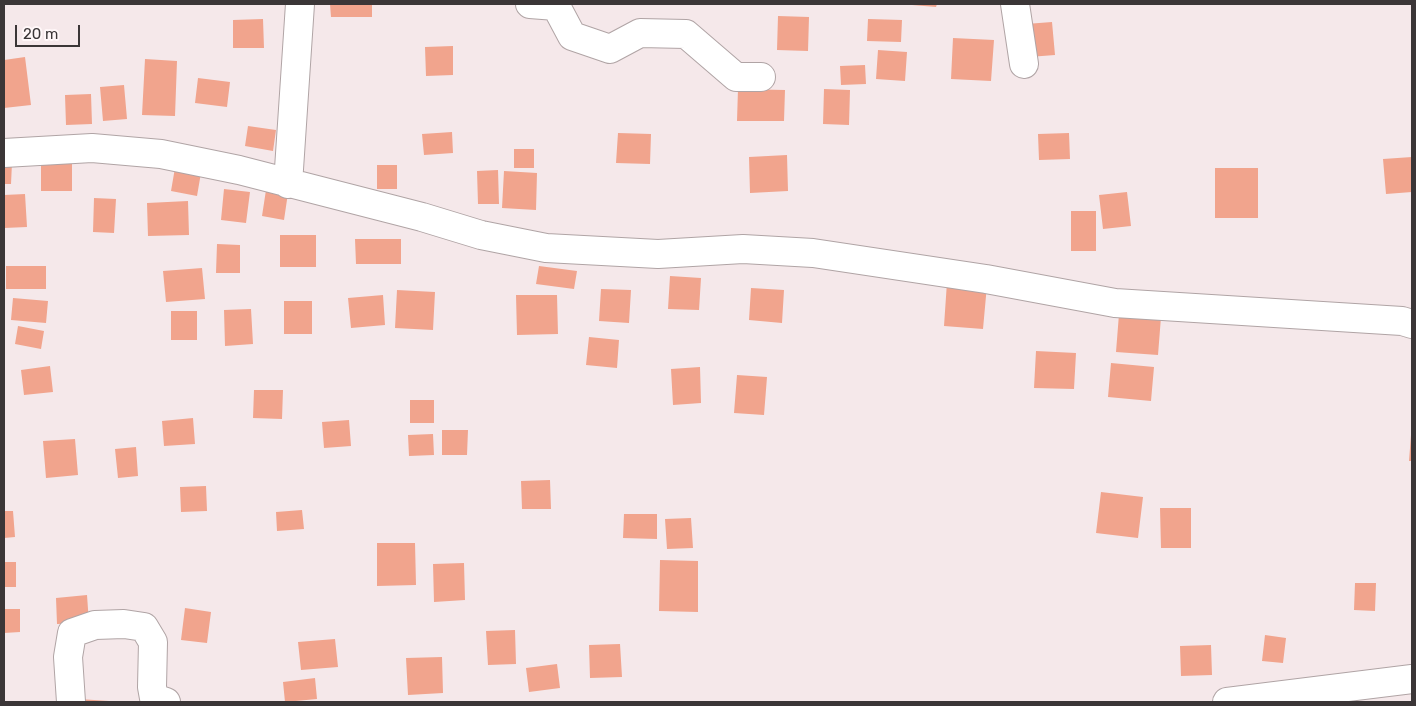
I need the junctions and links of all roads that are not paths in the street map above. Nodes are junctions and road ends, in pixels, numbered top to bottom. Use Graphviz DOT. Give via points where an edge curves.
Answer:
graph roads {
  1 [pos="300,4"];
  2 [pos="530,4"];
  3 [pos="1015,4"];
  4 [pos="1024,64"];
  5 [pos="760,77"];
  6 [pos="4,153"];
  7 [pos="288,184"];
  8 [pos="1412,324"];
  9 [pos="1412,679"];
  10 [pos="71,702"];
  11 [pos="166,702"];
  12 [pos="1227,702"];
  1 -- 7 [label="street"];
  2 -- 5 [label="street" via="556,6 572,36 610,49 640,33 686,34 736,77"];
  3 -- 4 [label="street"];
  6 -- 7 [label="street" via="92,148 161,154"];
  7 -- 8 [label="street" via="481,235 546,248 658,254 743,249 813,252 1115,303"];
  9 -- 12 [label="street"];
  10 -- 11 [label="street" via="68,656 72,633 95,625 124,624 144,627 153,642 154,698"];
}
